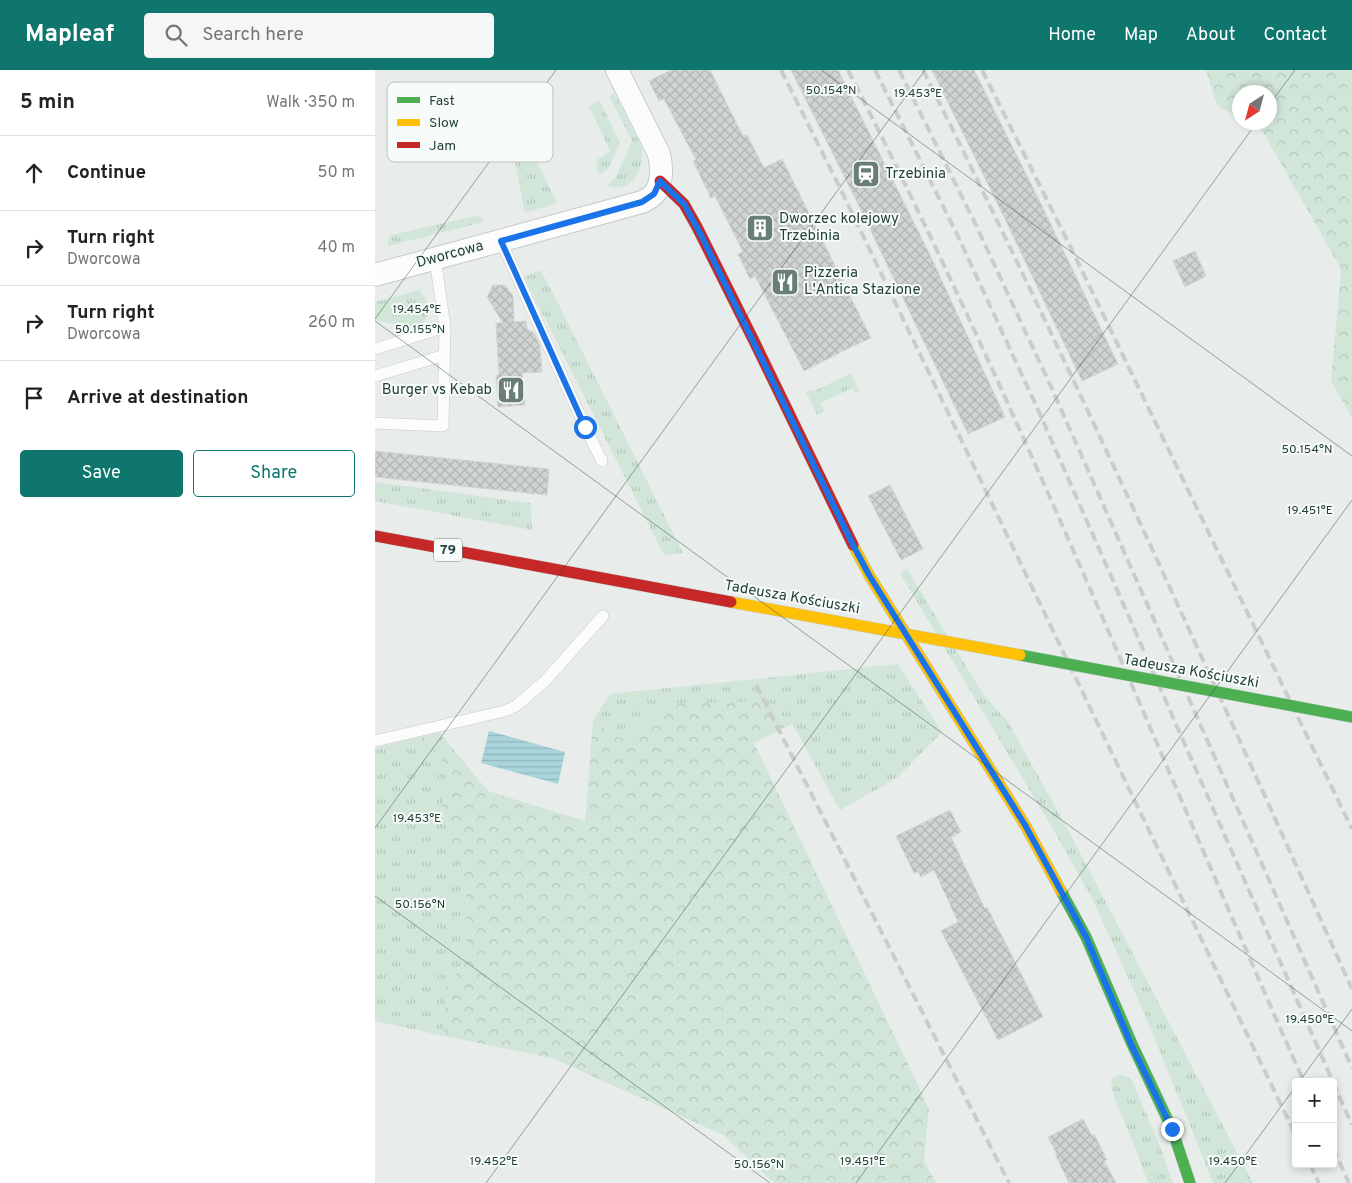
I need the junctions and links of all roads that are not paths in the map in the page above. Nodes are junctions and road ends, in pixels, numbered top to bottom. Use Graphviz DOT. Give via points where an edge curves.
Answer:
graph roads {
  1 [pos="617,70"];
  2 [pos="660,181"];
  3 [pos="501,241"];
  4 [pos="435,259"];
  5 [pos="375,275"];
  6 [pos="445,327"];
  7 [pos="375,339"];
  8 [pos="405,340"];
  9 [pos="375,349"];
  10 [pos="445,355"];
  11 [pos="375,376"];
  12 [pos="375,422"];
  13 [pos="602,461"];
  14 [pos="375,536"];
  15 [pos="603,616"];
  16 [pos="1352,717"];
  17 [pos="375,741"];
  18 [pos="1191,1183"];
  1 -- 2 [label="street" via="659,154 662,167"];
  2 -- 3 [label="street, Dworcowa" via="654,194 642,202"];
  2 -- 18 [label="street" via="684,204 702,237 869,575 1025,825 1086,937 1131,1044 1172,1129"];
  3 -- 4 [label="street, Dworcowa"];
  3 -- 13 [label="lane"];
  4 -- 5 [label="street, Dworcowa"];
  4 -- 6 [label="lane"];
  6 -- 8 [label="lane"];
  6 -- 10 [label="lane"];
  7 -- 8 [label="lane"];
  8 -- 9 [label="lane"];
  10 -- 11 [label="lane"];
  10 -- 12 [label="lane" via="443,426"];
  14 -- 16 [label="street, Tadeusza Kościuszki / 79, bridge"];
  15 -- 17 [label="lane" via="545,680 516,706"];
}
